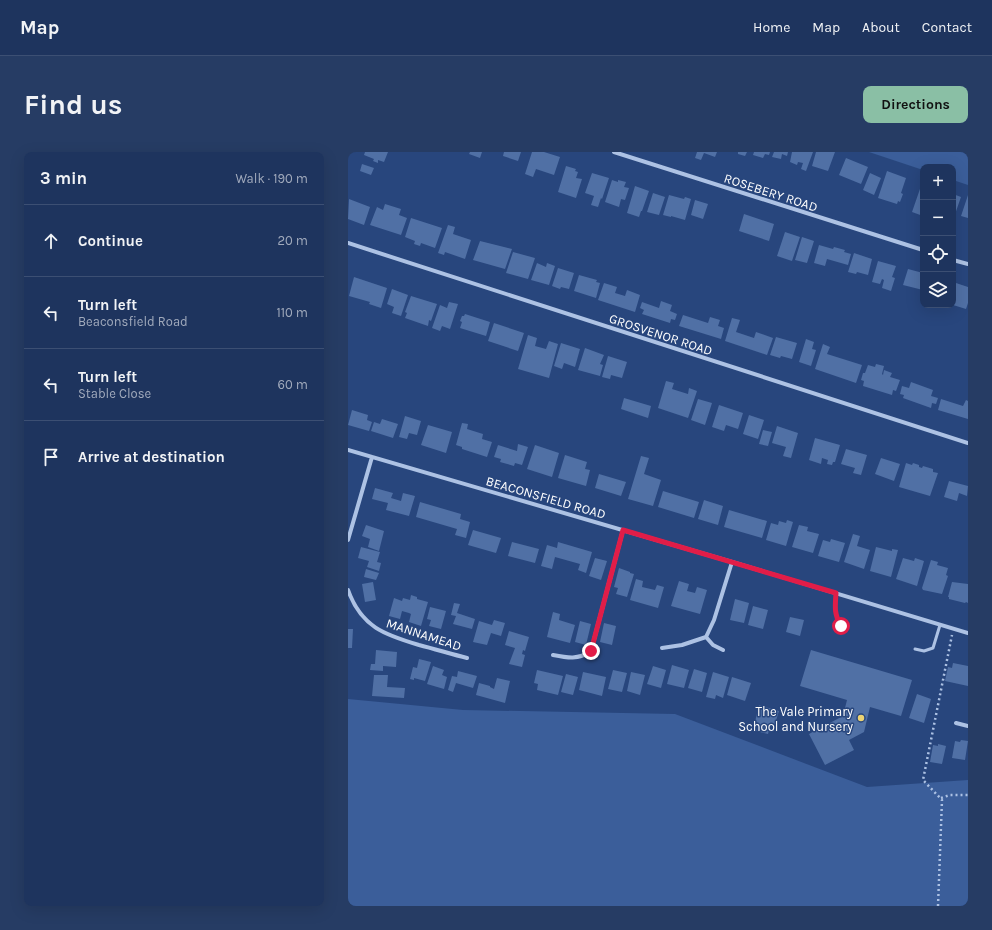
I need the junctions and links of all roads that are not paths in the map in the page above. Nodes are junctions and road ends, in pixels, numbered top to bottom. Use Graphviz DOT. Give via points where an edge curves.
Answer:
graph roads {
  1 [pos="614,152"];
  2 [pos="348,243"];
  3 [pos="920,249"];
  4 [pos="956,261"];
  5 [pos="968,264"];
  6 [pos="968,443"];
  7 [pos="348,450"];
  8 [pos="372,457"];
  9 [pos="623,530"];
  10 [pos="348,540"];
  11 [pos="732,562"];
  12 [pos="348,590"];
  13 [pos="836,593"];
  14 [pos="349,598"];
  15 [pos="940,624"];
  16 [pos="847,628"];
  17 [pos="968,633"];
  18 [pos="706,637"];
  19 [pos="662,648"];
  20 [pos="915,649"];
  21 [pos="723,650"];
  22 [pos="553,655"];
  23 [pos="467,658"];
  24 [pos="956,723"];
  25 [pos="968,726"];
  1 -- 3 [label="street, ROSEBERY ROAD"];
  2 -- 6 [label="street, GROSVENOR ROAD"];
  4 -- 5 [label="street"];
  7 -- 8 [label="street, BEACONSFIELD ROAD"];
  8 -- 9 [label="street, BEACONSFIELD ROAD"];
  8 -- 10 [label="street"];
  9 -- 11 [label="street, BEACONSFIELD ROAD"];
  9 -- 22 [label="street" via="591,651 570,658"];
  11 -- 13 [label="street, BEACONSFIELD ROAD"];
  11 -- 18 [label="street"];
  12 -- 14 [label="street, MANNAMEAD"];
  13 -- 15 [label="street, BEACONSFIELD ROAD"];
  13 -- 16 [label="lane" via="836,617 841,626"];
  14 -- 23 [label="street, MANNAMEAD" via="369,623 379,630 394,637"];
  15 -- 17 [label="street, BEACONSFIELD ROAD"];
  15 -- 20 [label="lane" via="933,648 924,651"];
  18 -- 19 [label="street"];
  18 -- 21 [label="street" via="713,645"];
  24 -- 25 [label="street"];
}
